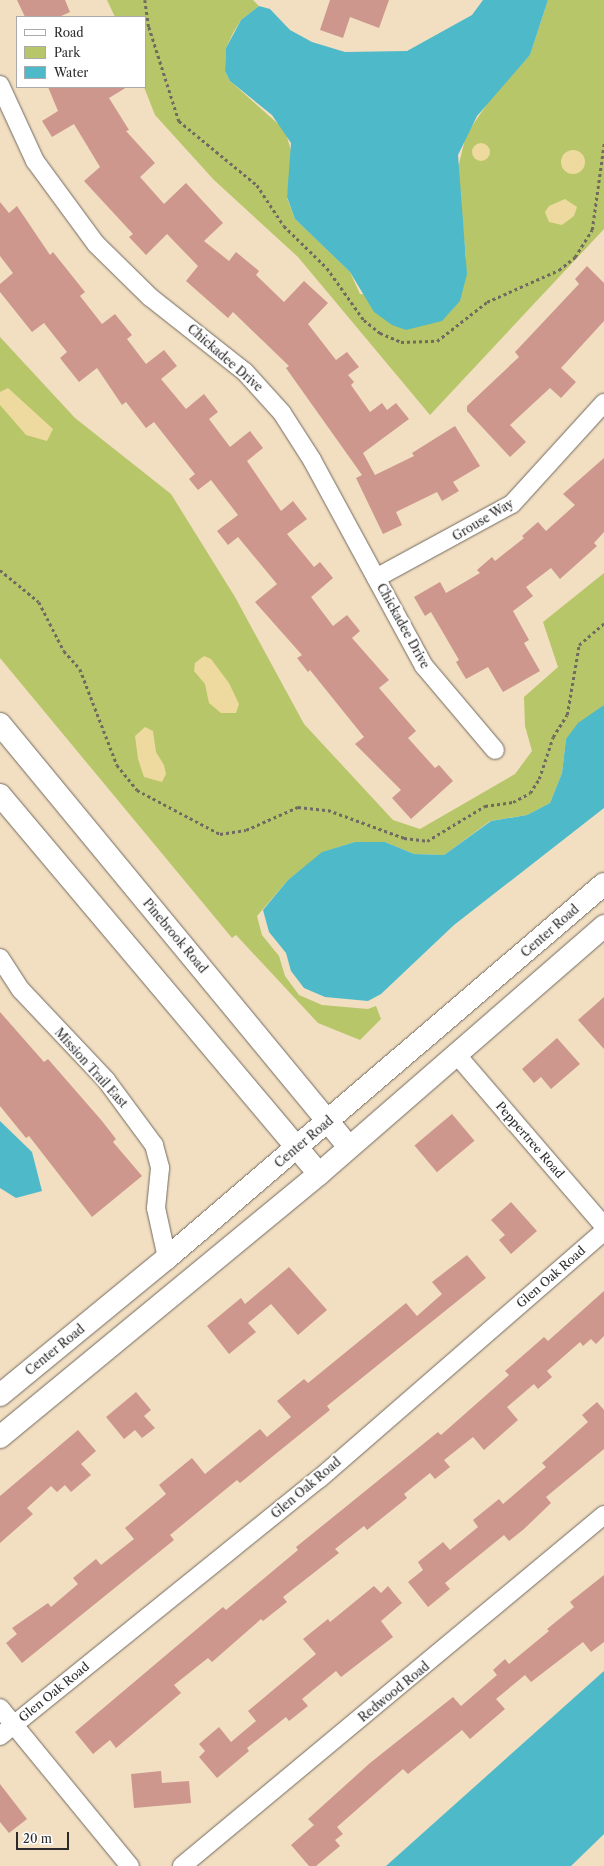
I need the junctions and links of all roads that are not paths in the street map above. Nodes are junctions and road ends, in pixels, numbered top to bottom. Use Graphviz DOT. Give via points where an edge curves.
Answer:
graph roads {
  1 [pos="0,85"];
  2 [pos="604,403"];
  3 [pos="376,578"];
  4 [pos="0,724"];
  5 [pos="495,750"];
  6 [pos="0,795"];
  7 [pos="604,884"];
  8 [pos="604,926"];
  9 [pos="0,958"];
  10 [pos="456,1054"];
  11 [pos="328,1121"];
  12 [pos="350,1147"];
  13 [pos="297,1148"];
  14 [pos="318,1174"];
  15 [pos="604,1226"];
  16 [pos="604,1231"];
  17 [pos="167,1258"];
  18 [pos="0,1395"];
  19 [pos="0,1437"];
  20 [pos="604,1515"];
  21 [pos="0,1708"];
  22 [pos="14,1725"];
  23 [pos="0,1736"];
  24 [pos="130,1866"];
  25 [pos="182,1866"];
  1 -- 3 [label="street, Chickadee Drive" via="35,161 96,244 150,297 245,372 282,412 312,460"];
  2 -- 3 [label="street, Grouse Way" via="512,504"];
  3 -- 5 [label="street, Chickadee Drive" via="424,666"];
  4 -- 11 [label="street, Pinebrook Road"];
  6 -- 13 [label="street"];
  7 -- 11 [label="street, Center Road"];
  8 -- 10 [label="street"];
  9 -- 17 [label="street, Mission Trail East" via="28,999 106,1080 147,1133 160,1168 156,1208"];
  10 -- 12 [label="street"];
  10 -- 15 [label="street, Peppertree Road"];
  11 -- 12 [label="street, Pinebrook Road"];
  11 -- 13 [label="street, Center Road"];
  12 -- 14 [label="street"];
  13 -- 14 [label="street"];
  13 -- 17 [label="street, Center Road"];
  14 -- 19 [label="street"];
  16 -- 22 [label="street, Glen Oak Road" via="319,1479"];
  17 -- 18 [label="street, Center Road"];
  20 -- 25 [label="street, Redwood Road"];
  21 -- 22 [label="street"];
  22 -- 23 [label="street, Glen Oak Road"];
  22 -- 24 [label="street"];
}
